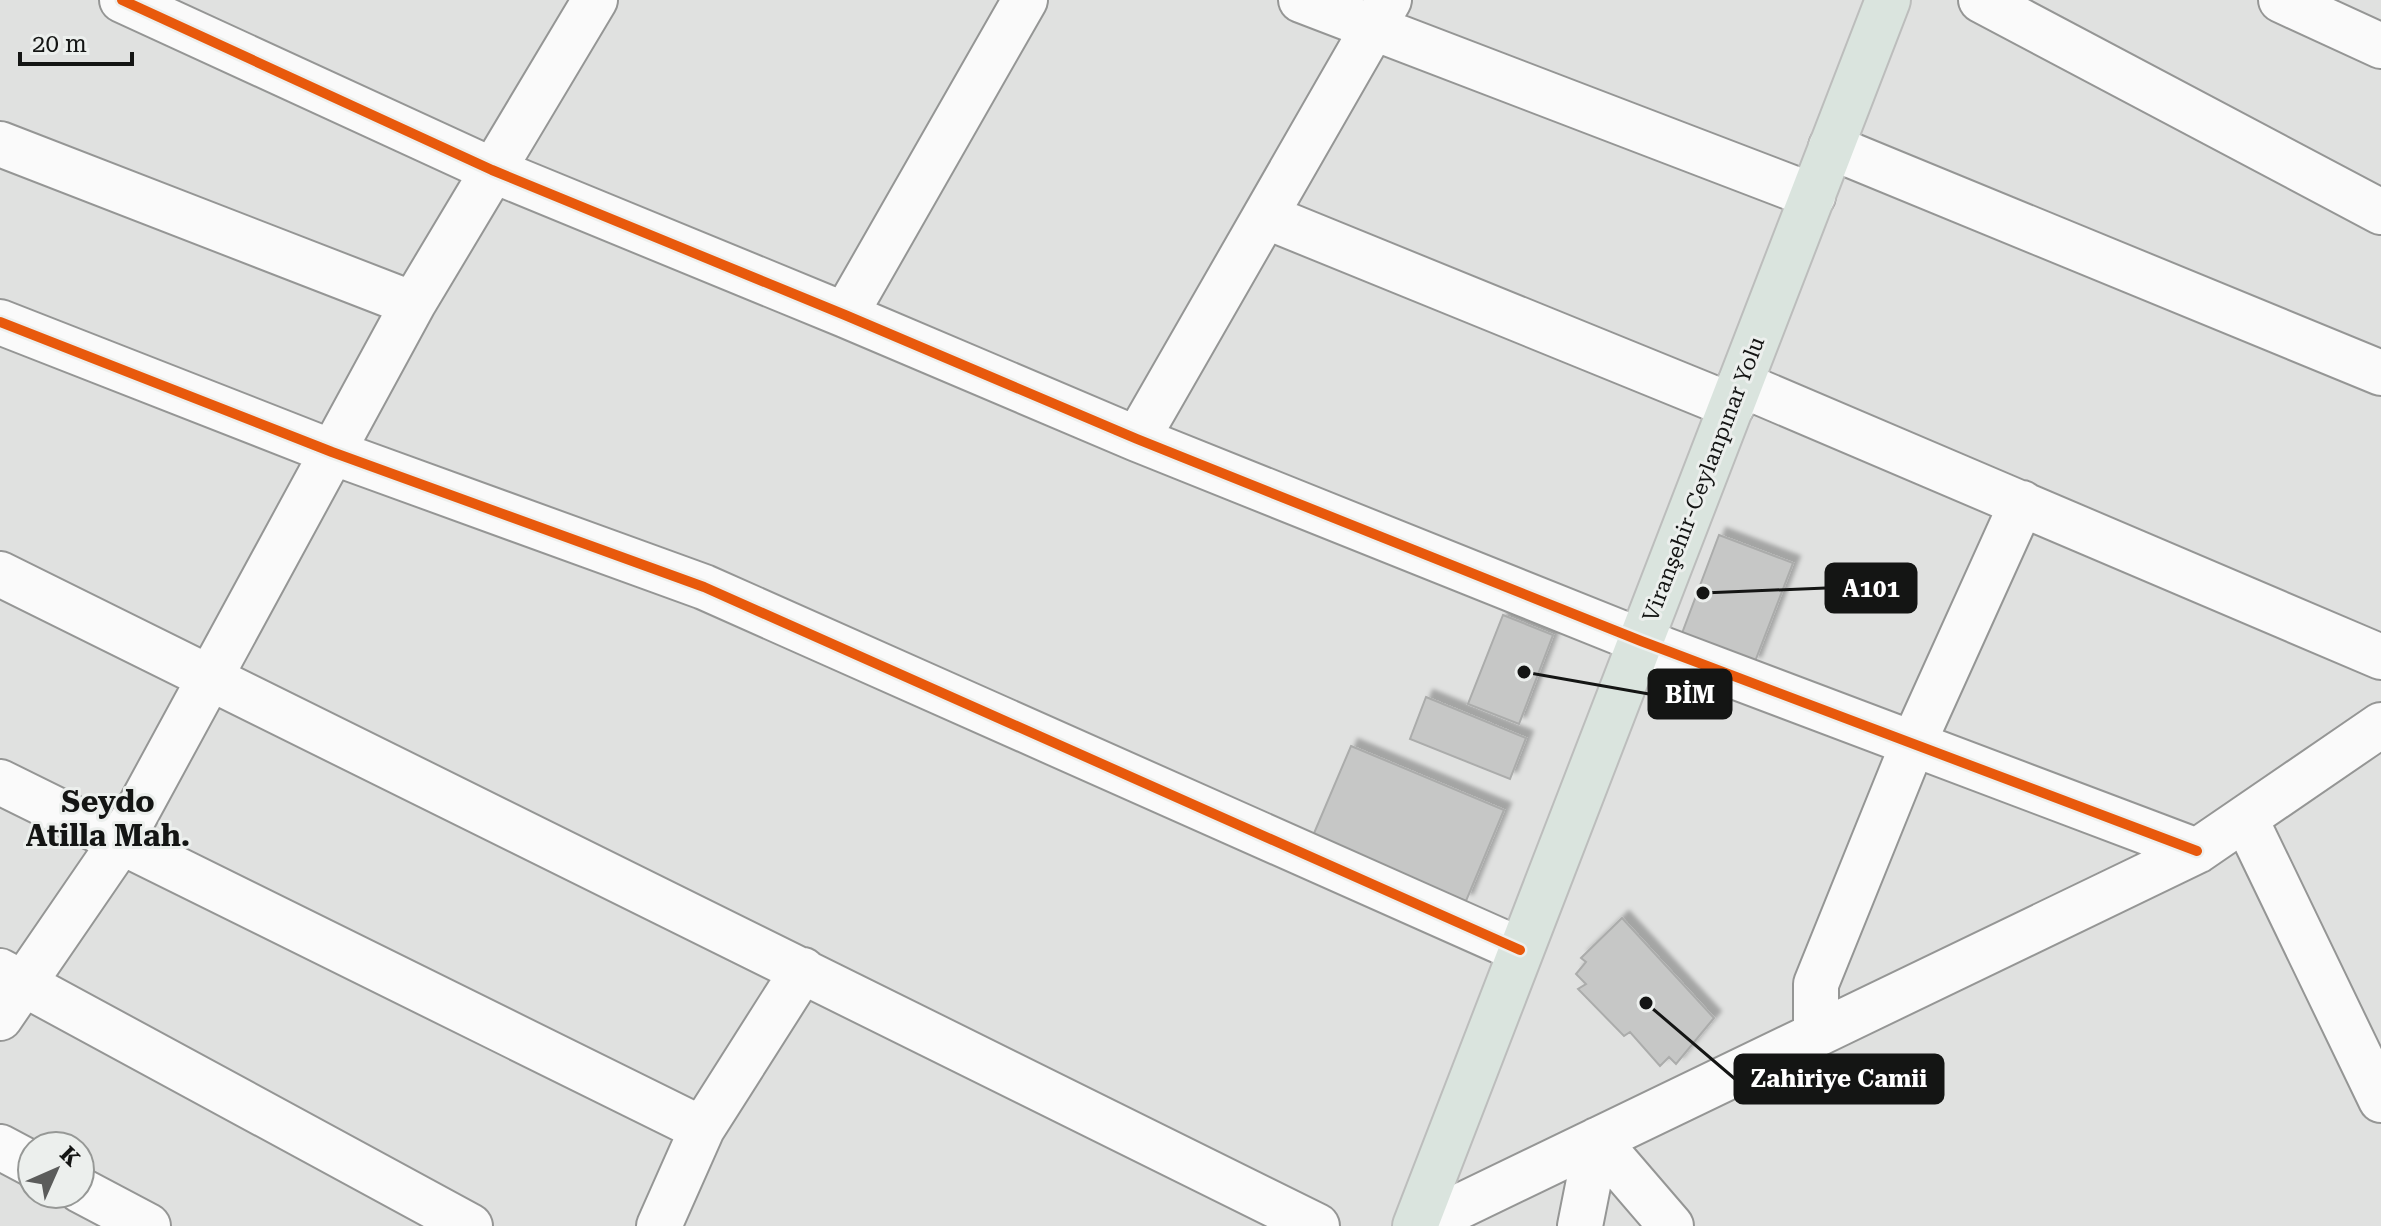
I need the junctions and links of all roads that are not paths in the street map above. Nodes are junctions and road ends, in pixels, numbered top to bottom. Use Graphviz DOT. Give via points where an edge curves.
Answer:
graph roads {
  1 [pos="122,0"];
  2 [pos="595,0"];
  3 [pos="1025,0"];
  4 [pos="1301,0"];
  5 [pos="1888,0"];
  6 [pos="1981,0"];
  7 [pos="2281,0"];
  8 [pos="1381,14"];
  9 [pos="2381,46"];
  10 [pos="0,144"];
  11 [pos="1831,147"];
  12 [pos="492,170"];
  13 [pos="1813,196"];
  14 [pos="2381,212"];
  15 [pos="1265,216"];
  16 [pos="413,304"];
  17 [pos="845,315"];
  18 [pos="0,322"];
  19 [pos="2381,373"];
  20 [pos="1736,395"];
  21 [pos="1137,439"];
  22 [pos="332,452"];
  23 [pos="2022,503"];
  24 [pos="0,574"];
  25 [pos="1641,641"];
  26 [pos="2381,657"];
  27 [pos="210,676"];
  28 [pos="2381,725"];
  29 [pos="1913,744"];
  30 [pos="0,782"];
  31 [pos="2245,818"];
  32 [pos="120,843"];
  33 [pos="2197,851"];
  34 [pos="1520,950"];
  35 [pos="803,970"];
  36 [pos="8,990"];
  37 [pos="1816,1035"];
  38 [pos="2381,1100"];
  39 [pos="702,1129"];
  40 [pos="1597,1140"];
  41 [pos="96,1198"];
  42 [pos="148,1226"];
  43 [pos="470,1226"];
  44 [pos="659,1226"];
  45 [pos="1317,1226"];
  46 [pos="1417,1226"];
  47 [pos="1580,1226"];
  48 [pos="1671,1226"];
  1 -- 12 [label="street"];
  2 -- 12 [label="street"];
  3 -- 17 [label="street"];
  4 -- 8 [label="street"];
  5 -- 11 [label="main road, Viranşehir-Ceylanpınar Yolu"];
  6 -- 14 [label="street"];
  7 -- 9 [label="street"];
  8 -- 13 [label="street"];
  8 -- 15 [label="street"];
  10 -- 16 [label="street"];
  11 -- 13 [label="main road, Viranşehir-Ceylanpınar Yolu"];
  11 -- 19 [label="street"];
  12 -- 16 [label="street"];
  12 -- 17 [label="street"];
  13 -- 20 [label="main road, Viranşehir-Ceylanpınar Yolu"];
  15 -- 20 [label="street"];
  15 -- 21 [label="street"];
  16 -- 22 [label="street"];
  17 -- 21 [label="street"];
  18 -- 22 [label="street"];
  20 -- 23 [label="street"];
  20 -- 25 [label="main road, Viranşehir-Ceylanpınar Yolu"];
  21 -- 25 [label="street"];
  22 -- 27 [label="street"];
  22 -- 34 [label="street" via="704,587"];
  23 -- 26 [label="street"];
  23 -- 29 [label="street"];
  24 -- 27 [label="street"];
  25 -- 29 [label="street"];
  25 -- 34 [label="main road, Viranşehir-Ceylanpınar Yolu"];
  27 -- 32 [label="street"];
  27 -- 35 [label="street"];
  28 -- 31 [label="street"];
  29 -- 33 [label="street"];
  29 -- 37 [label="street" via="1816,984"];
  30 -- 32 [label="street"];
  31 -- 33 [label="street"];
  31 -- 38 [label="street"];
  32 -- 36 [label="street"];
  32 -- 39 [label="street"];
  33 -- 37 [label="street"];
  34 -- 46 [label="main road, Viranşehir-Ceylanpınar Yolu"];
  35 -- 39 [label="street"];
  35 -- 45 [label="street"];
  36 -- 43 [label="street"];
  37 -- 40 [label="street"];
  39 -- 44 [label="street"];
  40 -- 46 [label="street"];
  40 -- 47 [label="street"];
  40 -- 48 [label="street"];
  41 -- 42 [label="street"];
}
